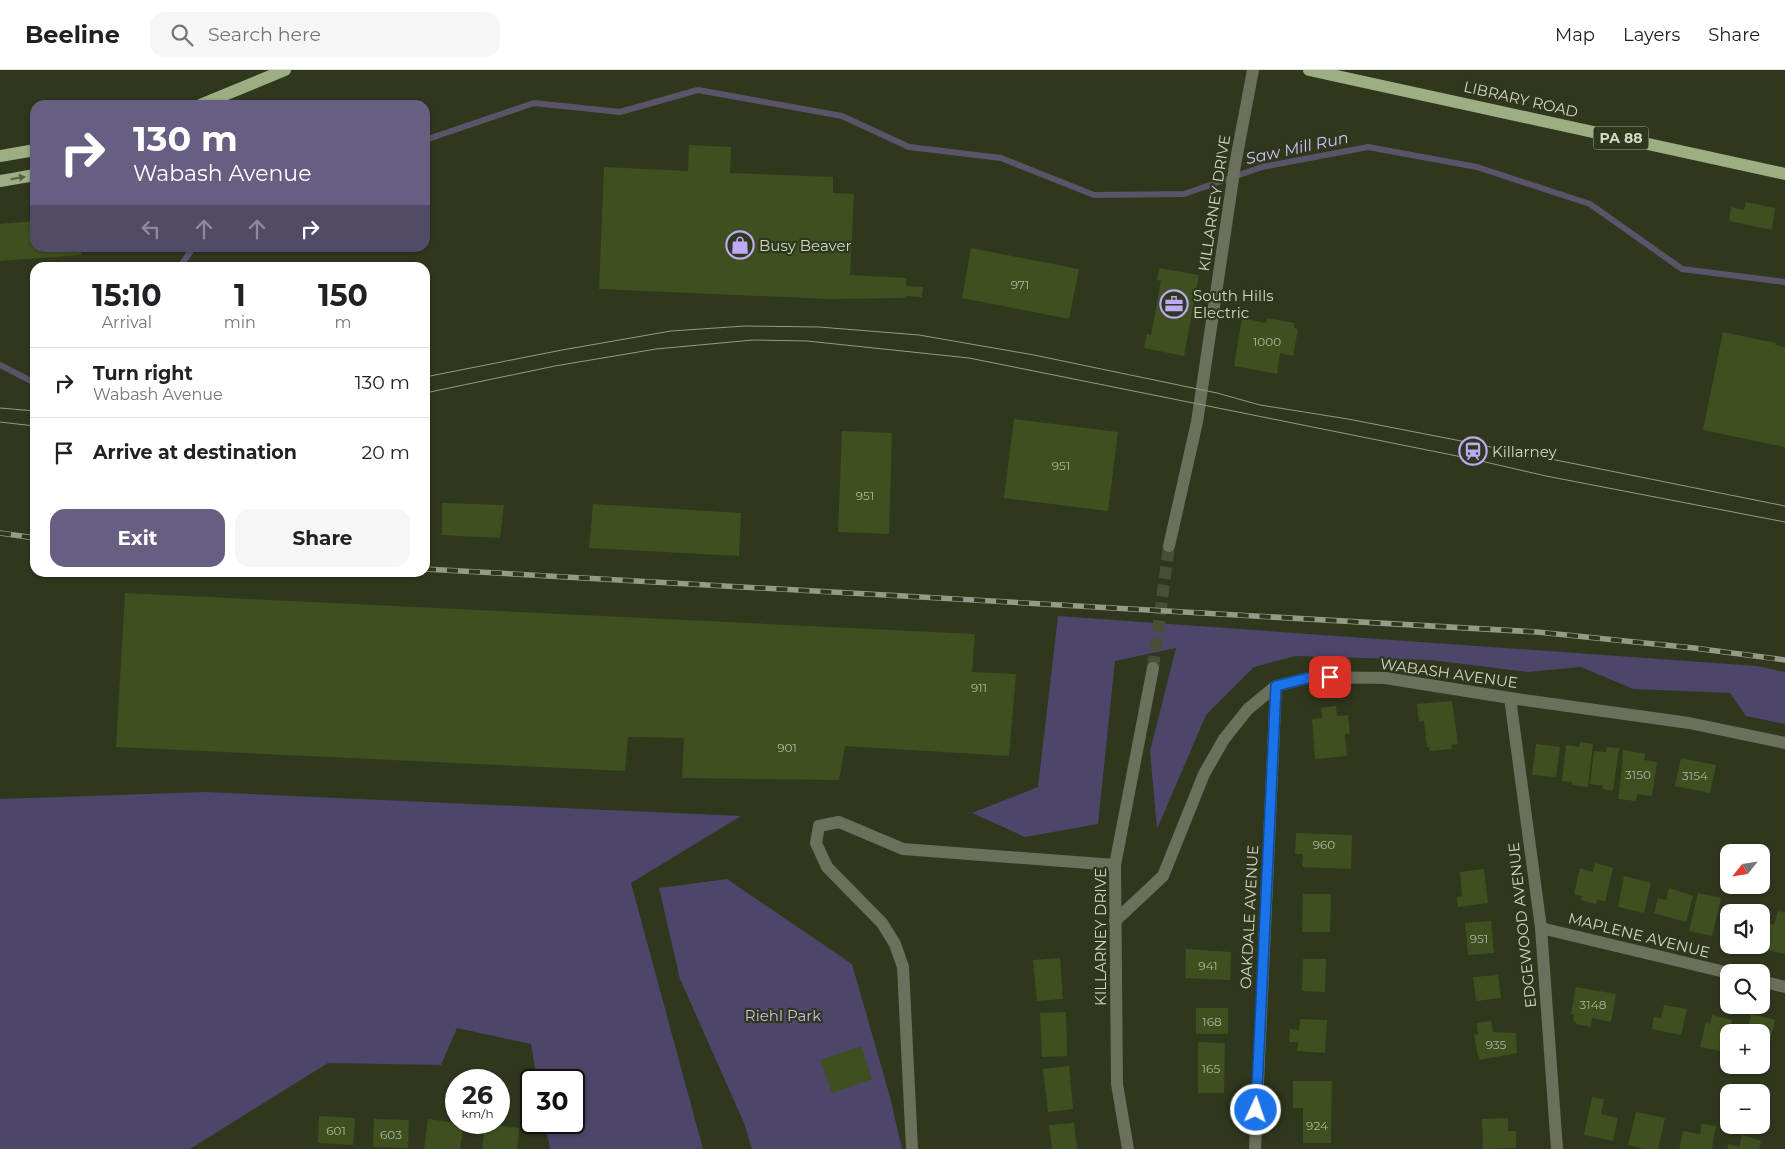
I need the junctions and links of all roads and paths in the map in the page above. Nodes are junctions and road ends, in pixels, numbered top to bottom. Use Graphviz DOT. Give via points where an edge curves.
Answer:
graph roads {
  1 [pos="284,70"];
  2 [pos="1253,70"];
  3 [pos="1309,70"];
  4 [pos="212,100"];
  5 [pos="30,151"];
  6 [pos="0,156"];
  7 [pos="1785,174"];
  8 [pos="30,176"];
  9 [pos="0,181"];
  10 [pos="1169,546"];
  11 [pos="1153,668"];
  12 [pos="1276,686"];
  13 [pos="1510,698"];
  14 [pos="1785,743"];
  15 [pos="1115,865"];
  16 [pos="1115,921"];
  17 [pos="1541,928"];
  18 [pos="1720,971"];
  19 [pos="1770,983"];
  20 [pos="1785,987"];
  21 [pos="912,1149"];
  22 [pos="1128,1149"];
  23 [pos="1255,1149"];
  24 [pos="1557,1149"];
  1 -- 4 [label="main road"];
  2 -- 10 [label="street, KILLARNEY DRIVE" via="1235,165 1197,422"];
  3 -- 7 [label="main road, LIBRARY ROAD / PA 88"];
  5 -- 6 [label="main road"];
  9 -- 8 [label="main road, one-way"];
  11 -- 15 [label="street, KILLARNEY DRIVE"];
  12 -- 13 [label="street, WABASH AVENUE" via="1312,677 1385,678"];
  12 -- 16 [label="street, WABASH AVENUE" via="1248,710 1224,739 1204,774 1163,876"];
  12 -- 23 [label="street, OAKDALE AVENUE"];
  13 -- 14 [label="street, WABASH AVENUE" via="1689,723"];
  13 -- 17 [label="street, EDGEWOOD AVENUE"];
  15 -- 16 [label="street, KILLARNEY DRIVE"];
  15 -- 21 [label="street" via="903,849 839,822 819,826 816,843 827,867 882,923 895,944 903,967"];
  16 -- 22 [label="street, KILLARNEY DRIVE" via="1118,1084"];
  17 -- 18 [label="street, MAPLENE AVENUE"];
  17 -- 24 [label="street, EDGEWOOD AVENUE"];
  19 -- 20 [label="street"];
}
